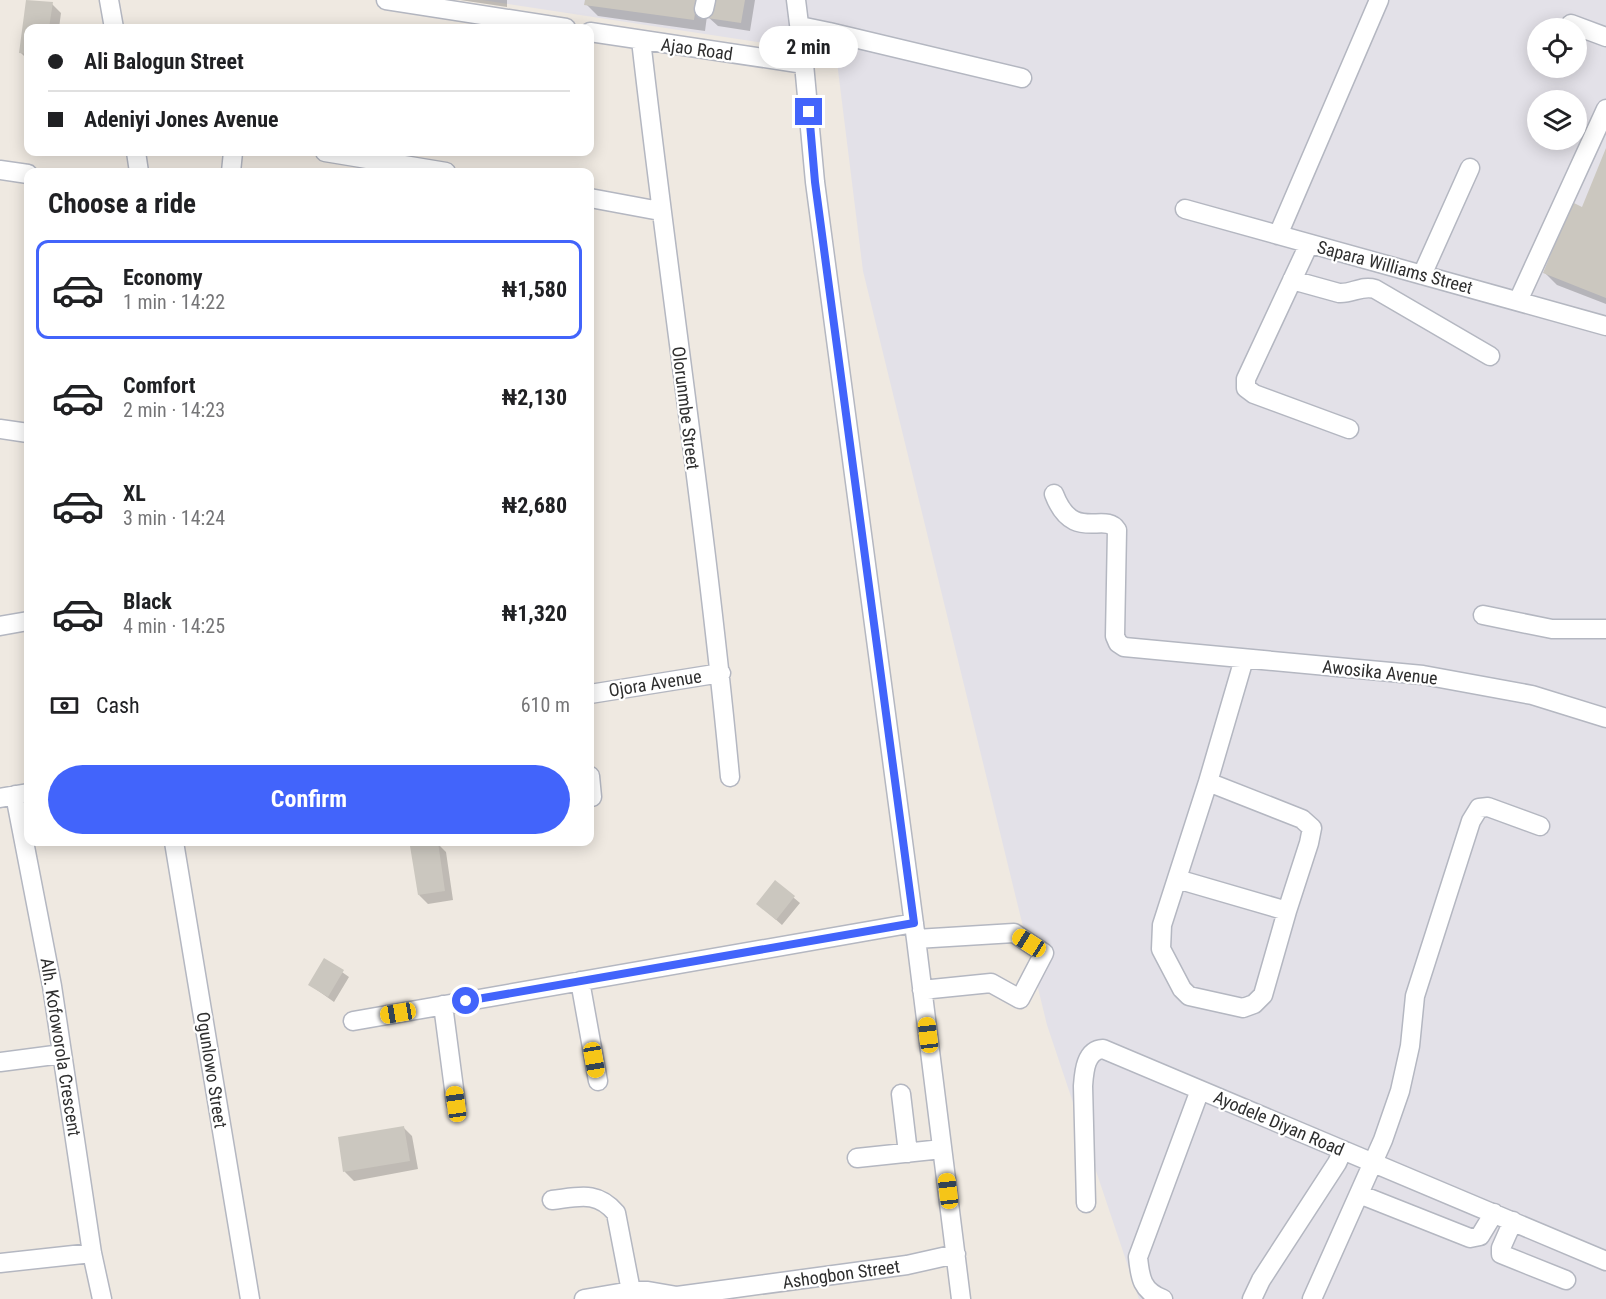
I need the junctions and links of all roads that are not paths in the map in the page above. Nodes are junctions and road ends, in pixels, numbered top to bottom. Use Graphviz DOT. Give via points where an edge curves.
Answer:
graph roads {
  1 [pos="109,0"];
  2 [pos="386,0"];
  3 [pos="796,0"];
  4 [pos="1379,0"];
  5 [pos="113,24"];
  6 [pos="540,24"];
  7 [pos="800,26"];
  8 [pos="1587,30"];
  9 [pos="594,33"];
  10 [pos="1606,37"];
  11 [pos="640,40"];
  12 [pos="804,64"];
  13 [pos="1022,78"];
  14 [pos="1606,109"];
  15 [pos="342,156"];
  16 [pos="395,168"];
  17 [pos="1470,168"];
  18 [pos="0,170"];
  19 [pos="24,173"];
  20 [pos="594,199"];
  21 [pos="1185,209"];
  22 [pos="660,211"];
  23 [pos="1278,235"];
  24 [pos="1310,244"];
  25 [pos="1422,275"];
  26 [pos="1292,280"];
  27 [pos="1518,301"];
  28 [pos="1606,326"];
  29 [pos="1490,356"];
  30 [pos="0,429"];
  31 [pos="1349,429"];
  32 [pos="24,432"];
  33 [pos="1054,494"];
  34 [pos="1483,615"];
  35 [pos="24,622"];
  36 [pos="0,626"];
  37 [pos="1606,629"];
  38 [pos="1244,659"];
  39 [pos="721,673"];
  40 [pos="594,693"];
  41 [pos="1606,718"];
  42 [pos="730,777"];
  43 [pos="1208,782"];
  44 [pos="15,795"];
  45 [pos="1540,826"];
  46 [pos="24,841"];
  47 [pos="25,846"];
  48 [pos="175,846"];
  49 [pos="1177,879"];
  50 [pos="1287,911"];
  51 [pos="915,931"];
  52 [pos="580,981"];
  53 [pos="922,990"];
  54 [pos="443,1005"];
  55 [pos="353,1021"];
  56 [pos="62,1054"];
  57 [pos="0,1062"];
  58 [pos="597,1081"];
  59 [pos="1200,1090"];
  60 [pos="901,1094"];
  61 [pos="456,1104"];
  62 [pos="942,1149"];
  63 [pos="1343,1150"];
  64 [pos="908,1153"];
  65 [pos="857,1158"];
  66 [pos="1374,1164"];
  67 [pos="1359,1194"];
  68 [pos="552,1200"];
  69 [pos="1086,1203"];
  70 [pos="1494,1213"];
  71 [pos="1513,1221"];
  72 [pos="92,1252"];
  73 [pos="956,1254"];
  74 [pos="1606,1261"];
  75 [pos="0,1263"];
  76 [pos="1566,1280"];
  77 [pos="631,1291"];
  78 [pos="678,1298"];
  79 [pos="102,1299"];
  80 [pos="250,1299"];
  81 [pos="584,1299"];
  82 [pos="961,1299"];
  83 [pos="1163,1299"];
  84 [pos="1252,1299"];
  85 [pos="1312,1299"];
  1 -- 5 [label="street"];
  2 -- 6 [label="street"];
  3 -- 7 [label="street"];
  4 -- 23 [label="street"];
  7 -- 12 [label="street"];
  7 -- 13 [label="street"];
  8 -- 10 [label="street"];
  9 -- 11 [label="street, Ajao Road"];
  11 -- 12 [label="street, Ajao Road"];
  11 -- 22 [label="street, Olorunmbe Street"];
  12 -- 51 [label="street" via="817,194"];
  14 -- 27 [label="street"];
  15 -- 16 [label="street"];
  17 -- 25 [label="street"];
  18 -- 19 [label="street"];
  20 -- 22 [label="street"];
  21 -- 23 [label="street, Sapara Williams Street"];
  22 -- 39 [label="street, Olorunmbe Street"];
  23 -- 24 [label="street, Sapara Williams Street"];
  24 -- 25 [label="street, Sapara Williams Street"];
  24 -- 26 [label="street"];
  25 -- 27 [label="street, Sapara Williams Street"];
  26 -- 29 [label="street" via="1346,294 1367,287 1375,289"];
  26 -- 31 [label="street" via="1246,379 1246,388"];
  27 -- 28 [label="street, Sapara Williams Street"];
  30 -- 32 [label="street"];
  33 -- 38 [label="street, Awosika Avenue" via="1064,515 1074,522 1109,524 1117,530 1118,643 1124,647"];
  34 -- 37 [label="street" via="1552,629"];
  35 -- 36 [label="street"];
  38 -- 41 [label="street, Awosika Avenue" via="1423,675 1532,695"];
  38 -- 43 [label="street"];
  39 -- 40 [label="street, Ojora Avenue"];
  39 -- 42 [label="street, Olorunmbe Street"];
  43 -- 49 [label="street"];
  43 -- 50 [label="street" via="1302,819 1312,828"];
  44 -- 46 [label="street, Alh. Kofoworola Crescent"];
  45 -- 66 [label="street" via="1488,807 1479,808 1472,821 1415,996 1400,1091"];
  47 -- 56 [label="street, Alh. Kofoworola Crescent"];
  48 -- 80 [label="street, Ogunlowo Street"];
  49 -- 50 [label="street"];
  49 -- 50 [label="street" via="1162,925 1161,949 1189,996 1243,1008 1254,1004 1263,995"];
  51 -- 52 [label="street"];
  51 -- 53 [label="street"];
  51 -- 53 [label="street" via="1014,933 1044,953 1020,999 991,983"];
  52 -- 54 [label="street"];
  52 -- 58 [label="street"];
  53 -- 62 [label="street"];
  54 -- 55 [label="street"];
  54 -- 61 [label="street"];
  56 -- 57 [label="street"];
  56 -- 72 [label="street, Alh. Kofoworola Crescent"];
  59 -- 63 [label="street, Ayodele Diyan Road"];
  59 -- 69 [label="street, Ayodele Diyan Road" via="1102,1049 1091,1055 1084,1067 1083,1086"];
  59 -- 83 [label="street" via="1138,1257 1140,1280 1153,1295"];
  60 -- 64 [label="street"];
  62 -- 64 [label="street"];
  62 -- 73 [label="street"];
  63 -- 66 [label="street, Ayodele Diyan Road"];
  63 -- 84 [label="street"];
  64 -- 65 [label="street"];
  66 -- 67 [label="street"];
  66 -- 70 [label="street, Ayodele Diyan Road"];
  67 -- 70 [label="street" via="1470,1238 1480,1236"];
  67 -- 85 [label="street"];
  68 -- 77 [label="street" via="591,1196 610,1205 616,1213"];
  70 -- 71 [label="street, Ayodele Diyan Road"];
  71 -- 74 [label="street, Ayodele Diyan Road"];
  71 -- 76 [label="street" via="1501,1254"];
  72 -- 75 [label="street"];
  72 -- 79 [label="street, Alh. Kofoworola Crescent"];
  73 -- 78 [label="street, Ashogbon Street" via="907,1265"];
  73 -- 82 [label="street"];
  77 -- 78 [label="street, Ashogbon Street"];
  77 -- 81 [label="street, Ashogbon Street"];
}
